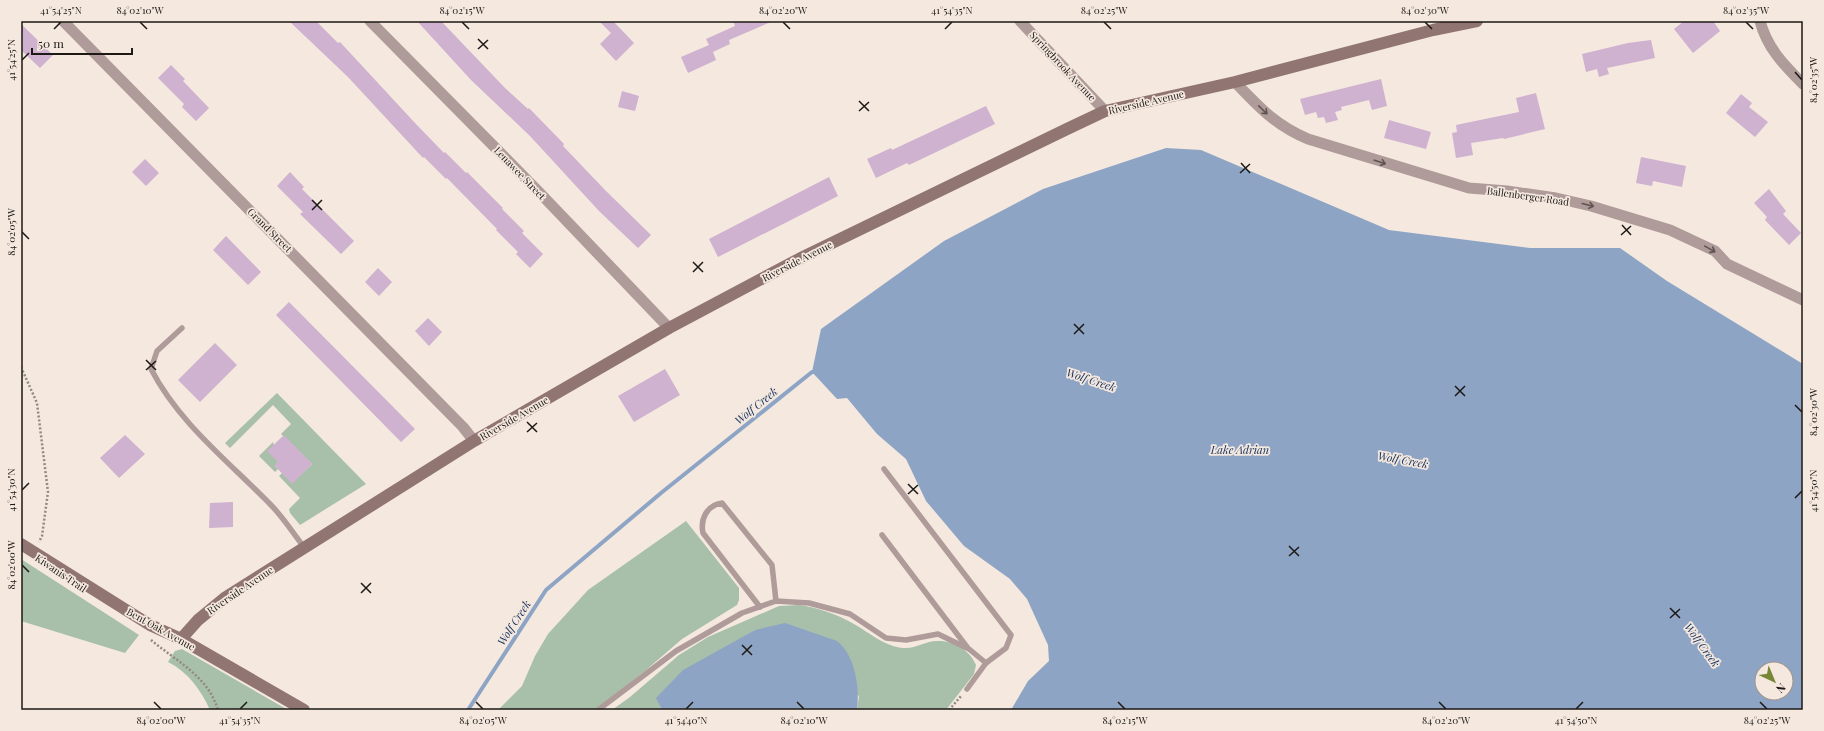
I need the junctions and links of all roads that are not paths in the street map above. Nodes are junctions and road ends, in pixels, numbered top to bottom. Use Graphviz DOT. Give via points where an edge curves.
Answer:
graph roads {
  1 [pos="63,21"];
  2 [pos="370,21"];
  3 [pos="1020,21"];
  4 [pos="1477,21"];
  5 [pos="1760,21"];
  6 [pos="1432,26"];
  7 [pos="1235,82"];
  8 [pos="1803,84"];
  9 [pos="1105,111"];
  10 [pos="1803,300"];
  11 [pos="182,328"];
  12 [pos="669,328"];
  13 [pos="474,441"];
  14 [pos="884,469"];
  15 [pos="882,536"];
  16 [pos="21,544"];
  17 [pos="304,547"];
  18 [pos="776,601"];
  19 [pos="760,607"];
  20 [pos="181,639"];
  21 [pos="968,649"];
  22 [pos="986,663"];
  23 [pos="967,689"];
  24 [pos="304,710"];
  25 [pos="598,710"];
  1 -- 13 [label="street, Grand Street" via="464,426"];
  2 -- 12 [label="street, Lenawee Street"];
  3 -- 9 [label="street, Springbrook Avenue"];
  4 -- 6 [label="street, Riverside Avenue"];
  5 -- 8 [label="street" via="1763,35 1777,58"];
  6 -- 7 [label="street, Riverside Avenue"];
  7 -- 9 [label="street, Riverside Avenue"];
  7 -- 10 [label="street, Ballenberger Road, one-way" via="1288,131 1308,139 1469,188 1556,198 1670,230 1715,251 1727,264"];
  9 -- 12 [label="street, Riverside Avenue" via="799,259"];
  11 -- 17 [label="lane" via="158,351 151,369 162,390 180,415 271,506"];
  12 -- 13 [label="street, Riverside Avenue"];
  13 -- 17 [label="street, Riverside Avenue"];
  14 -- 22 [label="lane" via="1011,635 1006,648"];
  15 -- 21 [label="lane"];
  16 -- 20 [label="street, Bent Oak Avenue" via="150,625"];
  17 -- 20 [label="street, Riverside Avenue" via="216,604"];
  18 -- 19 [label="lane"];
  18 -- 19 [label="lane" via="772,565 722,503 716,504 703,516 703,533"];
  18 -- 21 [label="lane" via="809,603 850,614 886,638 906,640 938,634"];
  19 -- 25 [label="lane" via="742,613 676,652"];
  20 -- 24 [label="street, Bent Oak Avenue"];
  21 -- 22 [label="lane"];
  22 -- 23 [label="lane"];
}
